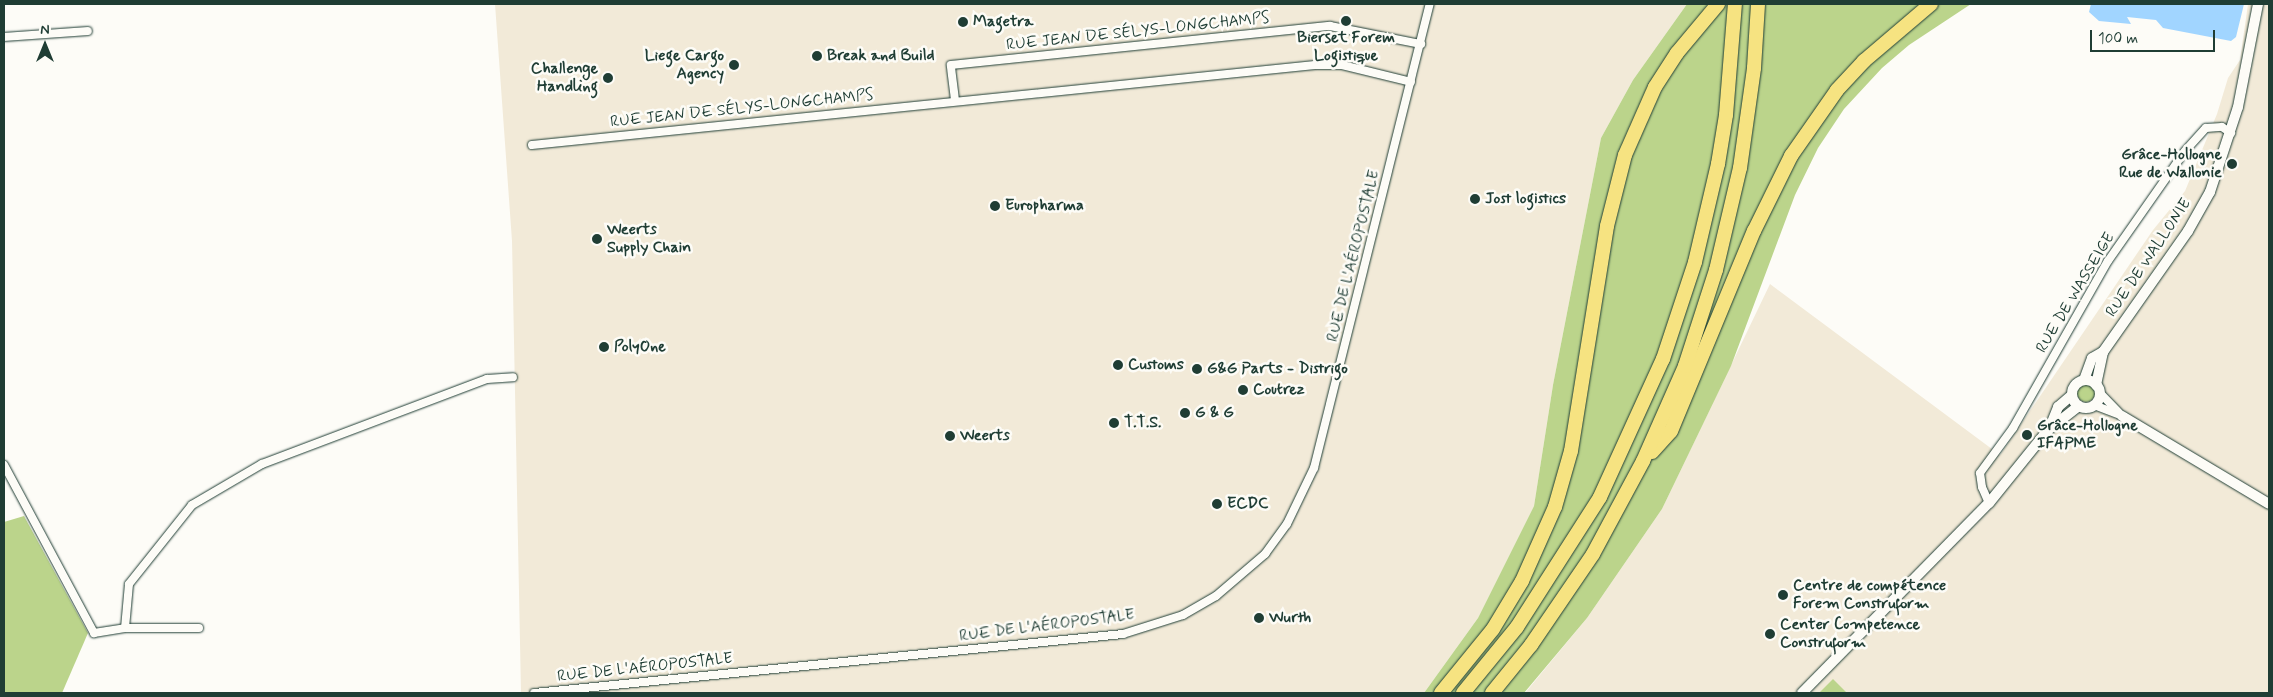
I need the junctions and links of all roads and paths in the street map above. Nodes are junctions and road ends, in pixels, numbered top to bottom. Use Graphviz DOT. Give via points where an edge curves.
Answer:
graph roads {
  1 [pos="1430,4"];
  2 [pos="1718,4"];
  3 [pos="1735,4"];
  4 [pos="1930,4"];
  5 [pos="2258,4"];
  6 [pos="1758,10"];
  7 [pos="88,31"];
  8 [pos="4,37"];
  9 [pos="1421,44"];
  10 [pos="1412,82"];
  11 [pos="955,100"];
  12 [pos="2232,133"];
  13 [pos="532,145"];
  14 [pos="2103,352"];
  15 [pos="513,377"];
  16 [pos="2084,380"];
  17 [pos="2098,389"];
  18 [pos="2072,395"];
  19 [pos="2094,405"];
  20 [pos="2079,406"];
  21 [pos="2122,416"];
  22 [pos="2048,430"];
  23 [pos="1643,461"];
  24 [pos="4,465"];
  25 [pos="1989,503"];
  26 [pos="2269,504"];
  27 [pos="125,628"];
  28 [pos="198,628"];
  29 [pos="534,693"];
  30 [pos="1441,693"];
  31 [pos="1463,693"];
  32 [pos="1492,693"];
  33 [pos="1802,693"];
  1 -- 9 [label="street, RUE DE L'AÉROPOSTALE"];
  2 -- 30 [label="highway" via="1682,46 1655,87 1625,155 1607,226 1571,451 1555,507 1518,589 1493,628"];
  3 -- 31 [label="highway" via="1726,115 1707,215 1680,310 1644,406 1600,497 1572,544 1517,627"];
  4 -- 23 [label="highway" via="1864,61 1837,90 1791,156 1754,231 1671,431"];
  5 -- 12 [label="street, RUE DE WALLONIE"];
  6 -- 23 [label="highway" via="1748,120 1716,270 1685,366"];
  7 -- 8 [label="street"];
  9 -- 10 [label="street, RUE DE L'AÉROPOSTALE"];
  9 -- 11 [label="street, RUE JEAN DE SÉLYS-LONGCHAMPS" via="1330,26 951,65"];
  10 -- 11 [label="street, RUE JEAN DE SÉLYS-LONGCHAMPS" via="1342,65 1315,65"];
  10 -- 29 [label="street, RUE DE L'AÉROPOSTALE" via="1311,476 1287,524 1264,554 1216,596 1183,615 1122,634"];
  11 -- 13 [label="street, RUE JEAN DE SÉLYS-LONGCHAMPS"];
  12 -- 14 [label="street, RUE DE WALLONIE" via="2210,192 2188,231"];
  12 -- 25 [label="street, RUE DE WASSEIGE" via="2222,127 2206,128 2185,151 2108,261 2013,428 1980,473"];
  14 -- 16 [label="street, RUE DE WALLONIE" via="2092,358"];
  14 -- 17 [label="street, RUE DE WALLONIE"];
  15 -- 27 [label="street" via="487,379 262,464 192,505 129,584"];
  16 -- 17 [label="street"];
  16 -- 18 [label="street, RUE DE WALLONIE" via="2074,387"];
  17 -- 19 [label="street, RUE DE WALLONIE"];
  17 -- 21 [label="street"];
  18 -- 20 [label="street"];
  18 -- 22 [label="street, RUE DE WALLONIE" via="2058,407"];
  19 -- 20 [label="street"];
  19 -- 21 [label="street"];
  20 -- 22 [label="street, RUE DE WALLONIE"];
  21 -- 26 [label="street"];
  22 -- 25 [label="street, RUE DE WALLONIE"];
  23 -- 32 [label="highway" via="1593,554 1562,601"];
  24 -- 27 [label="street" via="94,633"];
  25 -- 33 [label="street, RUE DE WALLONIE"];
  27 -- 28 [label="street"];
}
